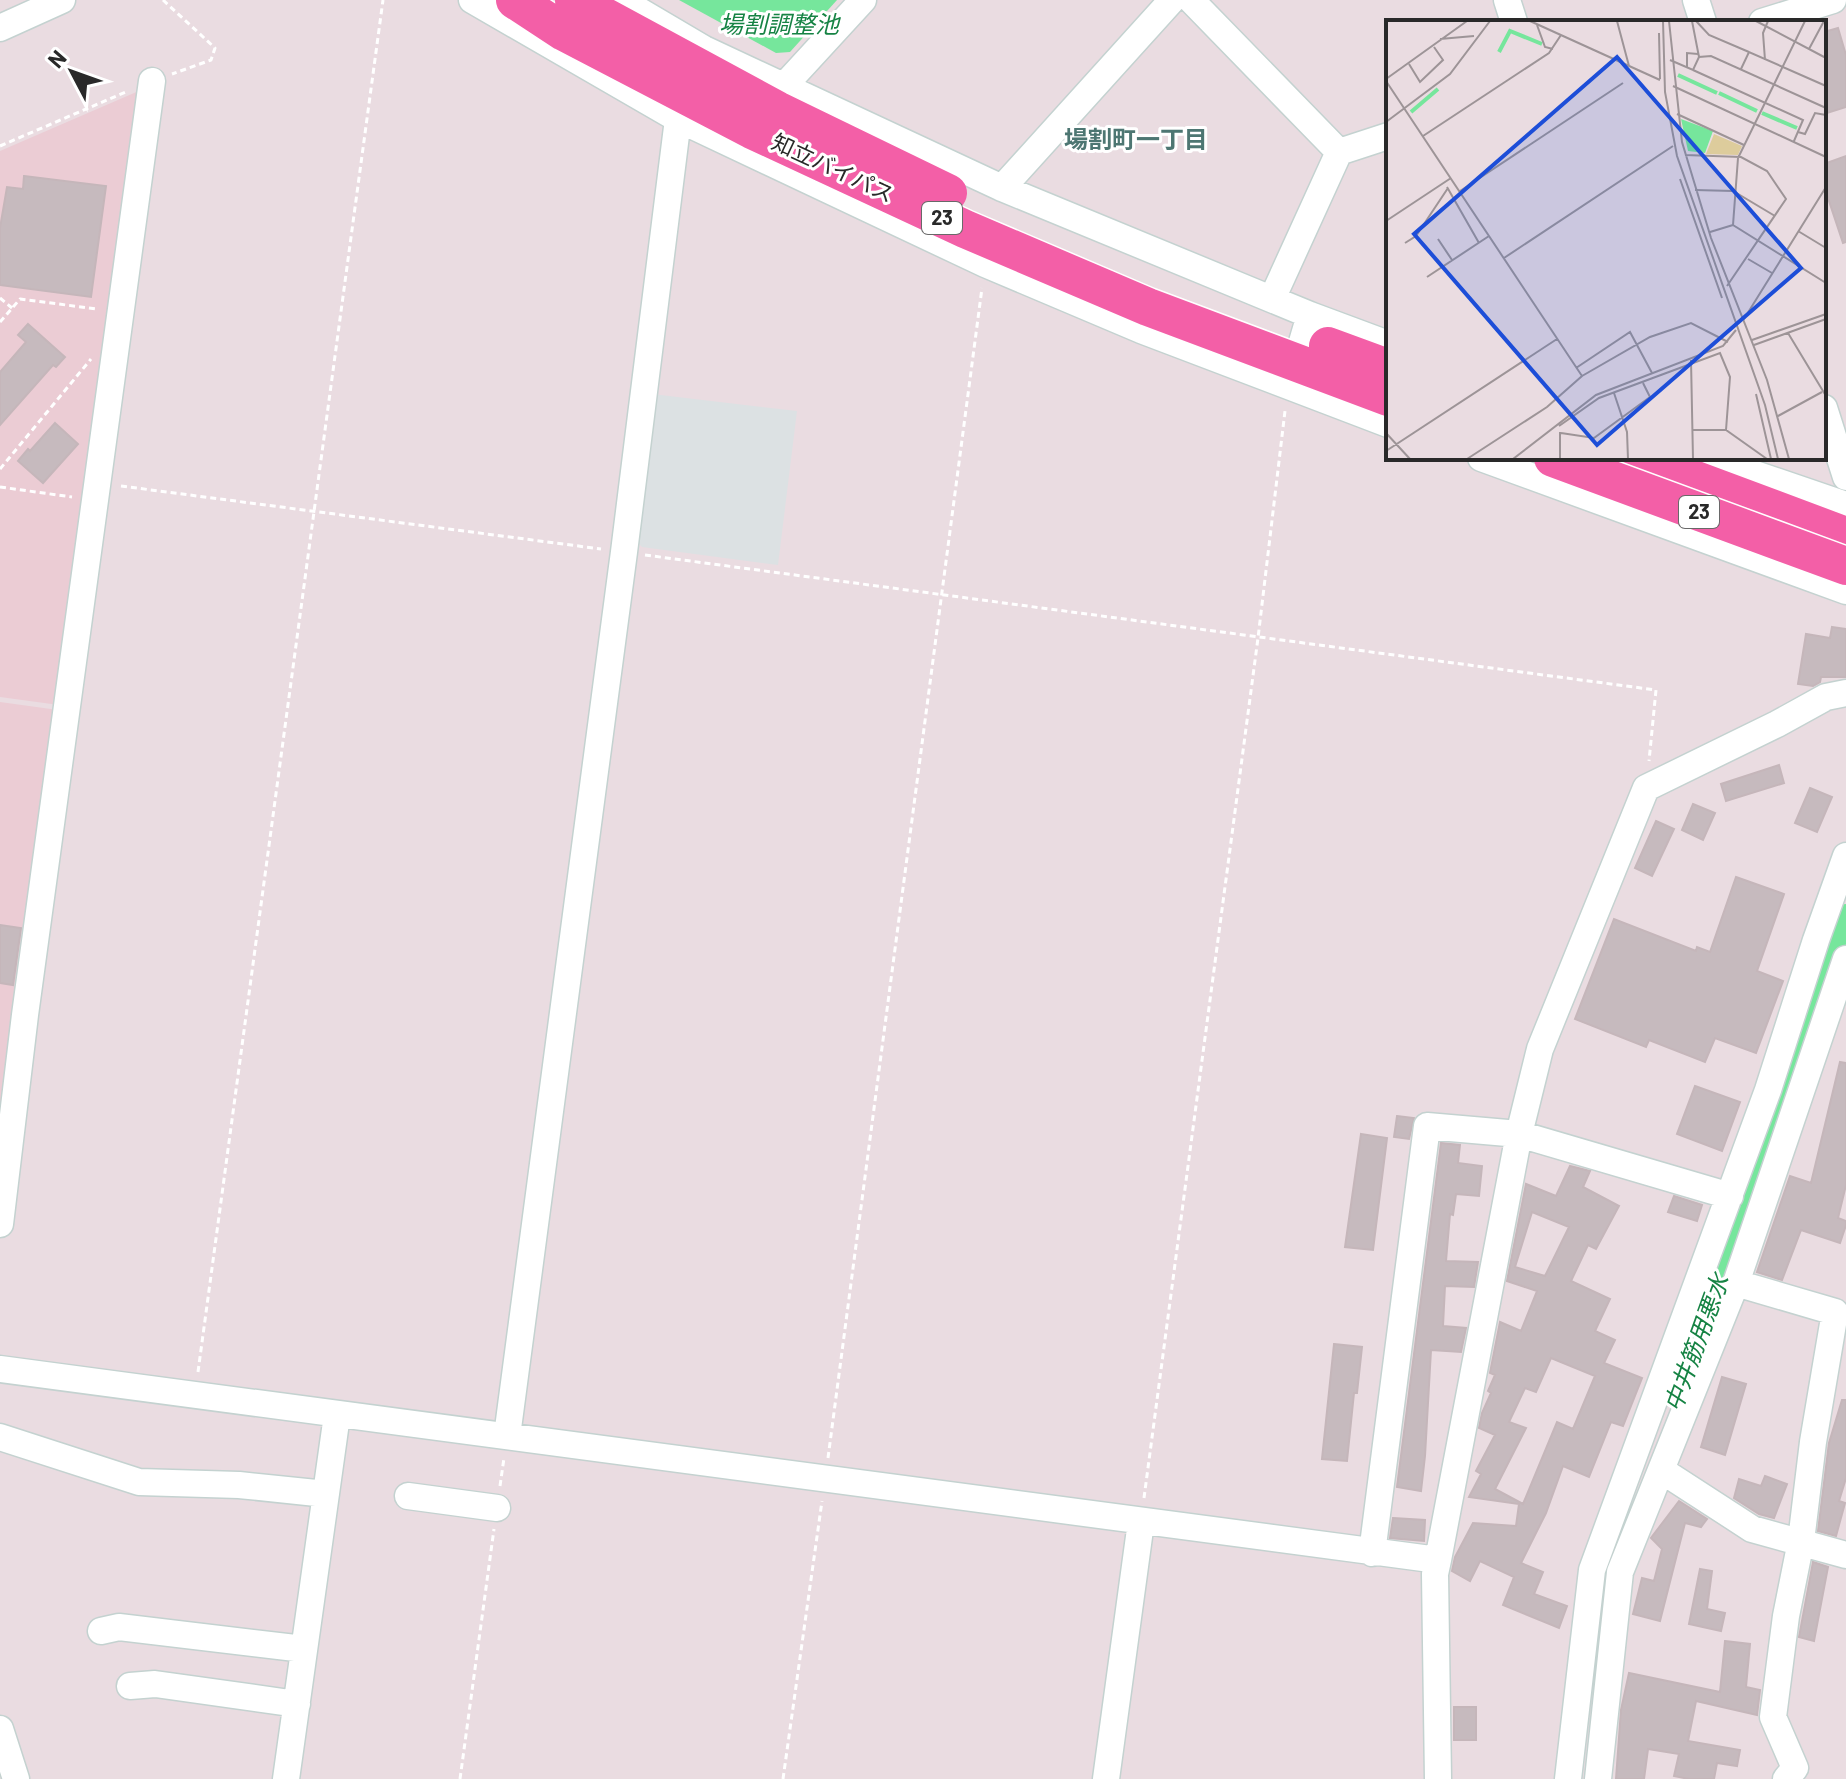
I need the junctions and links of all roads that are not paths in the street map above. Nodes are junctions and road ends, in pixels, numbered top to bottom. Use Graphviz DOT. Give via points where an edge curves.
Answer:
graph roads {
  1 [pos="62,0"];
  2 [pos="472,0"];
  3 [pos="515,0"];
  4 [pos="574,0"];
  5 [pos="621,0"];
  6 [pos="863,0"];
  7 [pos="1172,0"];
  8 [pos="1191,0"];
  9 [pos="1507,0"];
  10 [pos="1696,0"];
  11 [pos="1833,0"];
  12 [pos="1513,20"];
  13 [pos="1702,20"];
  14 [pos="1768,20"];
  15 [pos="0,28"];
  16 [pos="704,49"];
  17 [pos="152,81"];
  18 [pos="783,87"];
  19 [pos="678,119"];
  20 [pos="1386,137"];
  21 [pos="1339,152"];
  22 [pos="1002,188"];
  23 [pos="1272,299"];
  24 [pos="1310,315"];
  25 [pos="1386,343"];
  26 [pos="1386,367"];
  27 [pos="1288,387"];
  28 [pos="1386,396"];
  29 [pos="1826,414"];
  30 [pos="1386,423"];
  31 [pos="1486,460"];
  32 [pos="1558,460"];
  33 [pos="1614,460"];
  34 [pos="1642,460"];
  35 [pos="1714,460"];
  36 [pos="1846,477"];
  37 [pos="1603,503"];
  38 [pos="1846,505"];
  39 [pos="1846,536"];
  40 [pos="1846,566"];
  41 [pos="1846,591"];
  42 [pos="1846,693"];
  43 [pos="1846,856"];
  44 [pos="1816,940"];
  45 [pos="1846,957"];
  46 [pos="1519,1134"];
  47 [pos="1730,1196"];
  48 [pos="0,1224"];
  49 [pos="1736,1283"];
  50 [pos="0,1369"];
  51 [pos="337,1415"];
  52 [pos="507,1436"];
  53 [pos="0,1437"];
  54 [pos="1661,1470"];
  55 [pos="326,1494"];
  56 [pos="408,1496"];
  57 [pos="497,1508"];
  58 [pos="1141,1522"];
  59 [pos="1801,1541"];
  60 [pos="1372,1553"];
  61 [pos="1846,1555"];
  62 [pos="1438,1560"];
  63 [pos="101,1631"];
  64 [pos="304,1649"];
  65 [pos="130,1686"];
  66 [pos="297,1704"];
  67 [pos="0,1729"];
  68 [pos="16,1779"];
  69 [pos="286,1779"];
  70 [pos="1106,1779"];
  71 [pos="1438,1779"];
  72 [pos="1568,1779"];
  73 [pos="1598,1779"];
  74 [pos="1786,1779"];
  1 -- 15 [label="street"];
  2 -- 19 [label="street"];
  3 -- 28 [label="highway, 知立バイパス / 23, bridge" via="564,32 752,130 965,229 1148,307"];
  4 -- 26 [label="highway, 知立バイパス / 23, bridge" via="777,110 990,212 1161,286"];
  5 -- 16 [label="street"];
  6 -- 18 [label="street"];
  7 -- 22 [label="street"];
  8 -- 21 [label="street"];
  9 -- 12 [label="street"];
  10 -- 13 [label="street"];
  11 -- 14 [label="street"];
  16 -- 18 [label="street"];
  16 -- 19 [label="street"];
  17 -- 48 [label="street"];
  18 -- 22 [label="street"];
  19 -- 27 [label="street" via="985,264"];
  19 -- 52 [label="street"];
  20 -- 21 [label="street"];
  21 -- 23 [label="street"];
  22 -- 23 [label="street"];
  23 -- 24 [label="street"];
  24 -- 25 [label="street"];
  24 -- 27 [label="street"];
  27 -- 30 [label="street"];
  29 -- 36 [label="street"];
  31 -- 37 [label="street"];
  32 -- 40 [label="highway, 23, bridge"];
  33 -- 37 [label="street"];
  34 -- 39 [label="highway, 23"];
  35 -- 38 [label="street"];
  37 -- 41 [label="street"];
  42 -- 46 [label="street" via="1826,697 1646,788 1540,1049"];
  43 -- 44 [label="street"];
  44 -- 45 [label="street"];
  44 -- 47 [label="street"];
  45 -- 49 [label="street"];
  46 -- 47 [label="street"];
  46 -- 60 [label="street" via="1427,1126"];
  46 -- 62 [label="street"];
  47 -- 72 [label="street" via="1592,1570"];
  49 -- 54 [label="street"];
  49 -- 59 [label="street" via="1835,1312"];
  50 -- 51 [label="street"];
  51 -- 52 [label="street"];
  51 -- 55 [label="street"];
  52 -- 58 [label="street"];
  53 -- 55 [label="street" via="139,1482"];
  54 -- 59 [label="street" via="1752,1529"];
  54 -- 73 [label="street" via="1620,1572"];
  55 -- 64 [label="street"];
  56 -- 57 [label="street"];
  58 -- 60 [label="street"];
  58 -- 70 [label="street"];
  59 -- 61 [label="street"];
  59 -- 74 [label="street" via="1773,1717 1795,1768"];
  60 -- 62 [label="street"];
  62 -- 71 [label="street"];
  63 -- 64 [label="street" via="119,1627"];
  64 -- 66 [label="street"];
  65 -- 66 [label="street" via="155,1684"];
  66 -- 69 [label="street"];
  67 -- 68 [label="street"];
}
